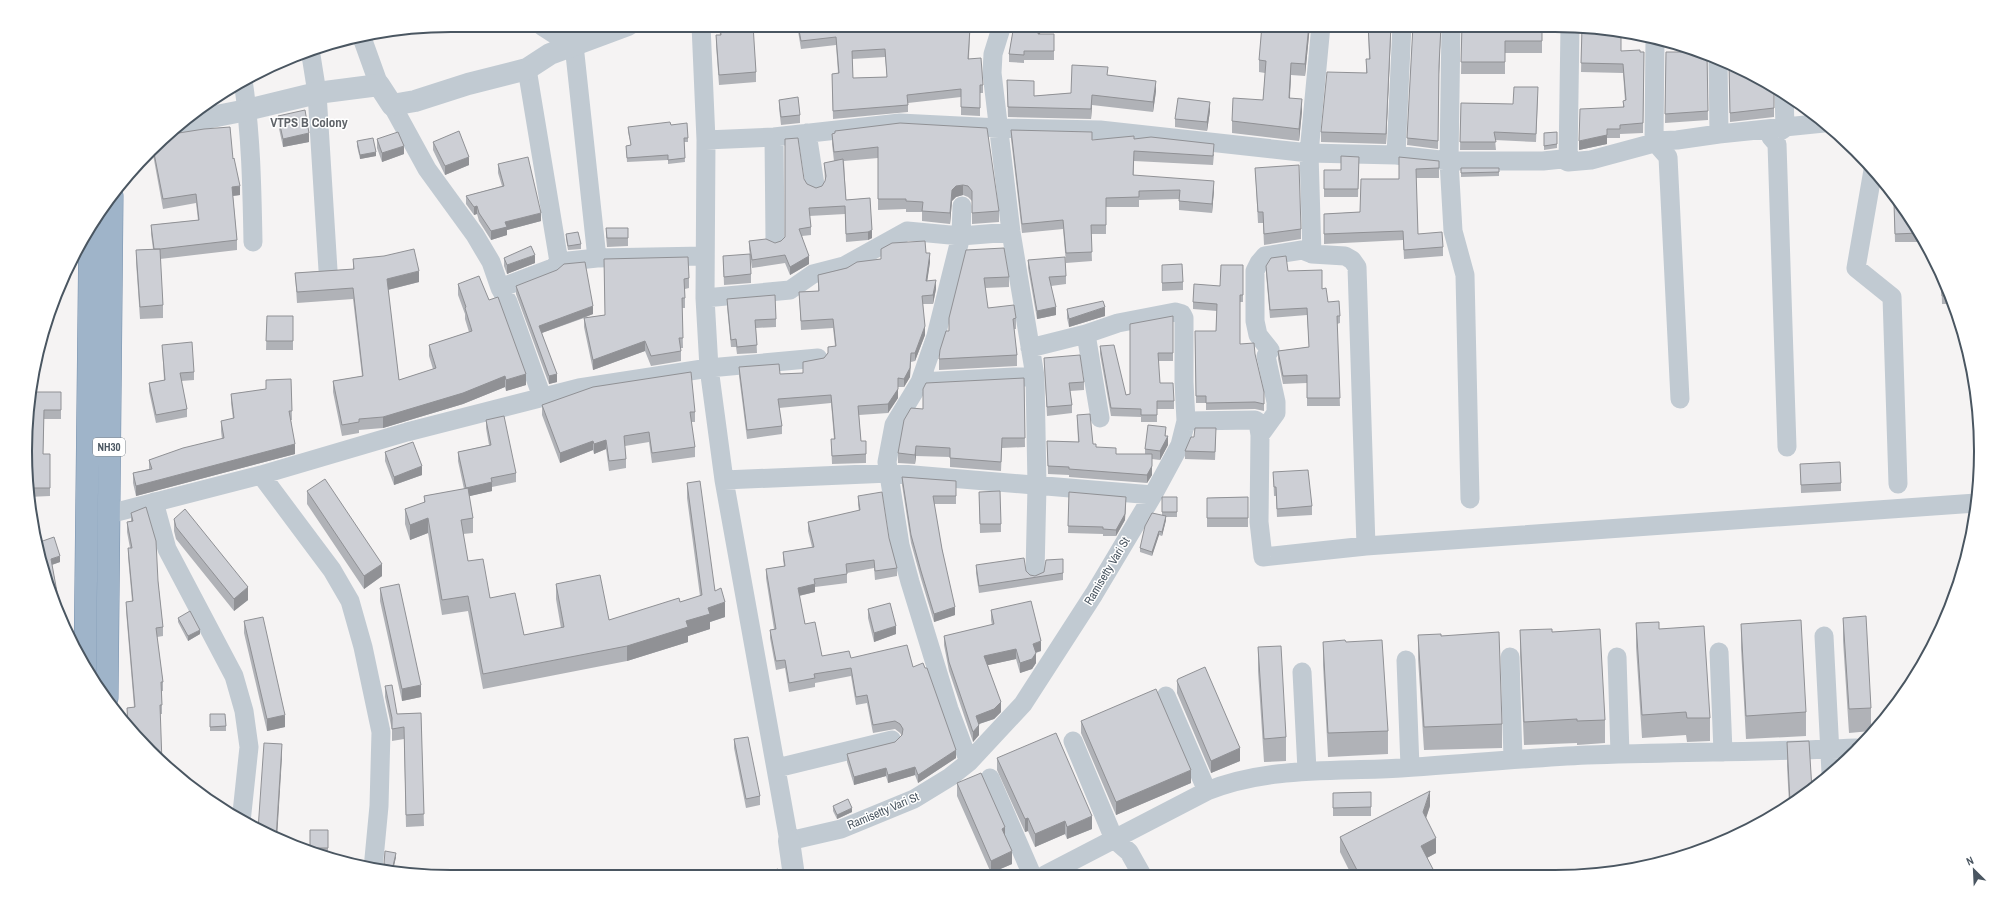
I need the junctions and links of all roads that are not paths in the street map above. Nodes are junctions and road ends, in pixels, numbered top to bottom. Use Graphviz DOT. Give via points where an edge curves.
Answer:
graph roads {
  1 [pos="554,32"];
  2 [pos="609,32"];
  3 [pos="701,32"];
  4 [pos="1000,32"];
  5 [pos="1320,32"];
  6 [pos="1402,32"];
  7 [pos="1451,32"];
  8 [pos="1570,33"];
  9 [pos="363,41"];
  10 [pos="1654,44"];
  11 [pos="574,45"];
  12 [pos="311,56"];
  13 [pos="1718,65"];
  14 [pos="527,69"];
  15 [pos="379,85"];
  16 [pos="243,87"];
  17 [pos="317,93"];
  18 [pos="1784,101"];
  19 [pos="392,104"];
  20 [pos="247,110"];
  21 [pos="194,120"];
  22 [pos="1816,124"];
  23 [pos="999,128"];
  24 [pos="1785,128"];
  25 [pos="807,133"];
  26 [pos="1719,134"];
  27 [pos="774,137"];
  28 [pos="706,140"];
  29 [pos="1654,141"];
  30 [pos="1309,153"];
  31 [pos="1396,155"];
  32 [pos="1449,161"];
  33 [pos="1568,162"];
  34 [pos="1872,177"];
  35 [pos="815,184"];
  36 [pos="112,206"];
  37 [pos="962,206"];
  38 [pos="1011,232"];
  39 [pos="961,236"];
  40 [pos="90,238"];
  41 [pos="775,240"];
  42 [pos="253,242"];
  43 [pos="1312,254"];
  44 [pos="705,256"];
  45 [pos="597,258"];
  46 [pos="560,262"];
  47 [pos="328,270"];
  48 [pos="500,288"];
  49 [pos="705,298"];
  50 [pos="1086,334"];
  51 [pos="1030,348"];
  52 [pos="818,358"];
  53 [pos="708,368"];
  54 [pos="1035,376"];
  55 [pos="920,382"];
  56 [pos="542,397"];
  57 [pos="1680,399"];
  58 [pos="1100,418"];
  59 [pos="1186,421"];
  60 [pos="1260,435"];
  61 [pos="1787,447"];
  62 [pos="890,473"];
  63 [pos="261,475"];
  64 [pos="724,480"];
  65 [pos="1898,484"];
  66 [pos="1037,486"];
  67 [pos="1153,495"];
  68 [pos="1470,499"];
  69 [pos="154,502"];
  70 [pos="1970,503"];
  71 [pos="109,514"];
  72 [pos="1366,546"];
  73 [pos="1035,573"];
  74 [pos="1824,636"];
  75 [pos="1719,652"];
  76 [pos="85,655"];
  77 [pos="1510,657"];
  78 [pos="1617,657"];
  79 [pos="1406,660"];
  80 [pos="1302,672"];
  81 [pos="107,690"];
  82 [pos="1166,696"];
  83 [pos="892,740"];
  84 [pos="1073,741"];
  85 [pos="1829,748"];
  86 [pos="1850,748"];
  87 [pos="1723,752"];
  88 [pos="1620,754"];
  89 [pos="1514,759"];
  90 [pos="969,762"];
  91 [pos="1830,766"];
  92 [pos="1410,767"];
  93 [pos="777,768"];
  94 [pos="1307,770"];
  95 [pos="990,778"];
  96 [pos="1207,791"];
  97 [pos="242,814"];
  98 [pos="1114,839"];
  99 [pos="789,841"];
  100 [pos="374,863"];
  101 [pos="793,870"];
  102 [pos="1030,870"];
  103 [pos="1055,870"];
  104 [pos="1139,870"];
  1 -- 11 [label="street"];
  2 -- 11 [label="street"];
  3 -- 28 [label="street"];
  4 -- 23 [label="street" via="993,54 992,73"];
  5 -- 30 [label="street"];
  6 -- 31 [label="street"];
  7 -- 32 [label="street"];
  8 -- 33 [label="street"];
  9 -- 15 [label="street"];
  10 -- 29 [label="street"];
  11 -- 14 [label="street" via="550,54"];
  11 -- 45 [label="street"];
  12 -- 17 [label="street"];
  13 -- 26 [label="street"];
  14 -- 19 [label="street" via="415,101"];
  14 -- 46 [label="street"];
  15 -- 17 [label="street"];
  15 -- 19 [label="street"];
  16 -- 20 [label="street"];
  17 -- 20 [label="street"];
  17 -- 47 [label="street"];
  18 -- 24 [label="street"];
  19 -- 48 [label="street" via="427,169 475,235 497,276"];
  20 -- 21 [label="street"];
  20 -- 42 [label="street"];
  22 -- 24 [label="street"];
  23 -- 25 [label="street" via="900,123"];
  23 -- 30 [label="street" via="1100,130"];
  23 -- 38 [label="street"];
  24 -- 26 [label="street"];
  24 -- 61 [label="street" via="1771,137 1777,144"];
  25 -- 27 [label="street"];
  25 -- 35 [label="street"];
  26 -- 29 [label="street"];
  27 -- 28 [label="street"];
  27 -- 41 [label="street"];
  28 -- 44 [label="street"];
  29 -- 33 [label="street" via="1610,156"];
  29 -- 57 [label="street" via="1668,157"];
  30 -- 31 [label="street"];
  30 -- 43 [label="street"];
  31 -- 32 [label="street"];
  32 -- 33 [label="street" via="1562,159"];
  32 -- 68 [label="street" via="1453,231 1465,275"];
  34 -- 65 [label="street" via="1856,268 1892,297"];
  36 -- 71 [label="highway, NH30"];
  37 -- 39 [label="street"];
  38 -- 39 [label="street"];
  38 -- 51 [label="street"];
  39 -- 49 [label="street" via="907,231 844,266 812,274 790,290"];
  39 -- 55 [label="street" via="941,319"];
  40 -- 76 [label="highway, NH30"];
  43 -- 60 [label="street" via="1302,250 1265,256 1255,271 1255,321 1258,335 1270,350 1266,356 1276,402 1276,413"];
  43 -- 72 [label="street" via="1345,256 1352,260 1356,267"];
  44 -- 45 [label="street"];
  44 -- 49 [label="street"];
  45 -- 46 [label="street"];
  46 -- 48 [label="street" via="554,268"];
  48 -- 56 [label="street" via="508,302"];
  49 -- 53 [label="street"];
  50 -- 51 [label="street, Ramisetty Vari St"];
  50 -- 58 [label="street"];
  50 -- 59 [label="street, Ramisetty Vari St" via="1118,323 1174,312 1182,314"];
  51 -- 54 [label="street"];
  52 -- 53 [label="street"];
  53 -- 56 [label="street" via="579,388"];
  53 -- 64 [label="street"];
  54 -- 55 [label="street"];
  54 -- 66 [label="street"];
  55 -- 62 [label="street" via="894,425 887,462"];
  56 -- 63 [label="street" via="407,432"];
  59 -- 60 [label="street" via="1255,420 1258,422"];
  59 -- 67 [label="street, Ramisetty Vari St" via="1180,445"];
  60 -- 72 [label="street" via="1259,522 1263,557"];
  62 -- 64 [label="street"];
  62 -- 66 [label="street"];
  62 -- 90 [label="street" via="900,545 910,582 949,710"];
  63 -- 69 [label="street"];
  63 -- 100 [label="street" via="332,570 350,601 370,673 381,732 379,806"];
  64 -- 93 [label="street"];
  66 -- 67 [label="street"];
  66 -- 73 [label="street"];
  67 -- 90 [label="street, Ramisetty Vari St" via="1094,594 1023,704"];
  69 -- 71 [label="street"];
  69 -- 97 [label="street" via="167,549 234,676 244,711 249,747"];
  70 -- 72 [label="street"];
  71 -- 81 [label="highway, NH30"];
  74 -- 85 [label="street"];
  75 -- 87 [label="street"];
  77 -- 89 [label="street"];
  78 -- 88 [label="street"];
  79 -- 92 [label="street"];
  80 -- 94 [label="street"];
  82 -- 96 [label="street"];
  83 -- 93 [label="street"];
  84 -- 98 [label="street"];
  85 -- 86 [label="street"];
  85 -- 87 [label="street"];
  85 -- 91 [label="street"];
  87 -- 88 [label="street"];
  88 -- 89 [label="street"];
  89 -- 92 [label="street"];
  90 -- 99 [label="street, Ramisetty Vari St" via="914,799 841,829"];
  92 -- 94 [label="street"];
  93 -- 99 [label="street"];
  94 -- 96 [label="street" via="1228,782"];
  95 -- 102 [label="street"];
  96 -- 98 [label="street"];
  98 -- 103 [label="street"];
  98 -- 104 [label="street" via="1129,852"];
  99 -- 101 [label="street"];
}
